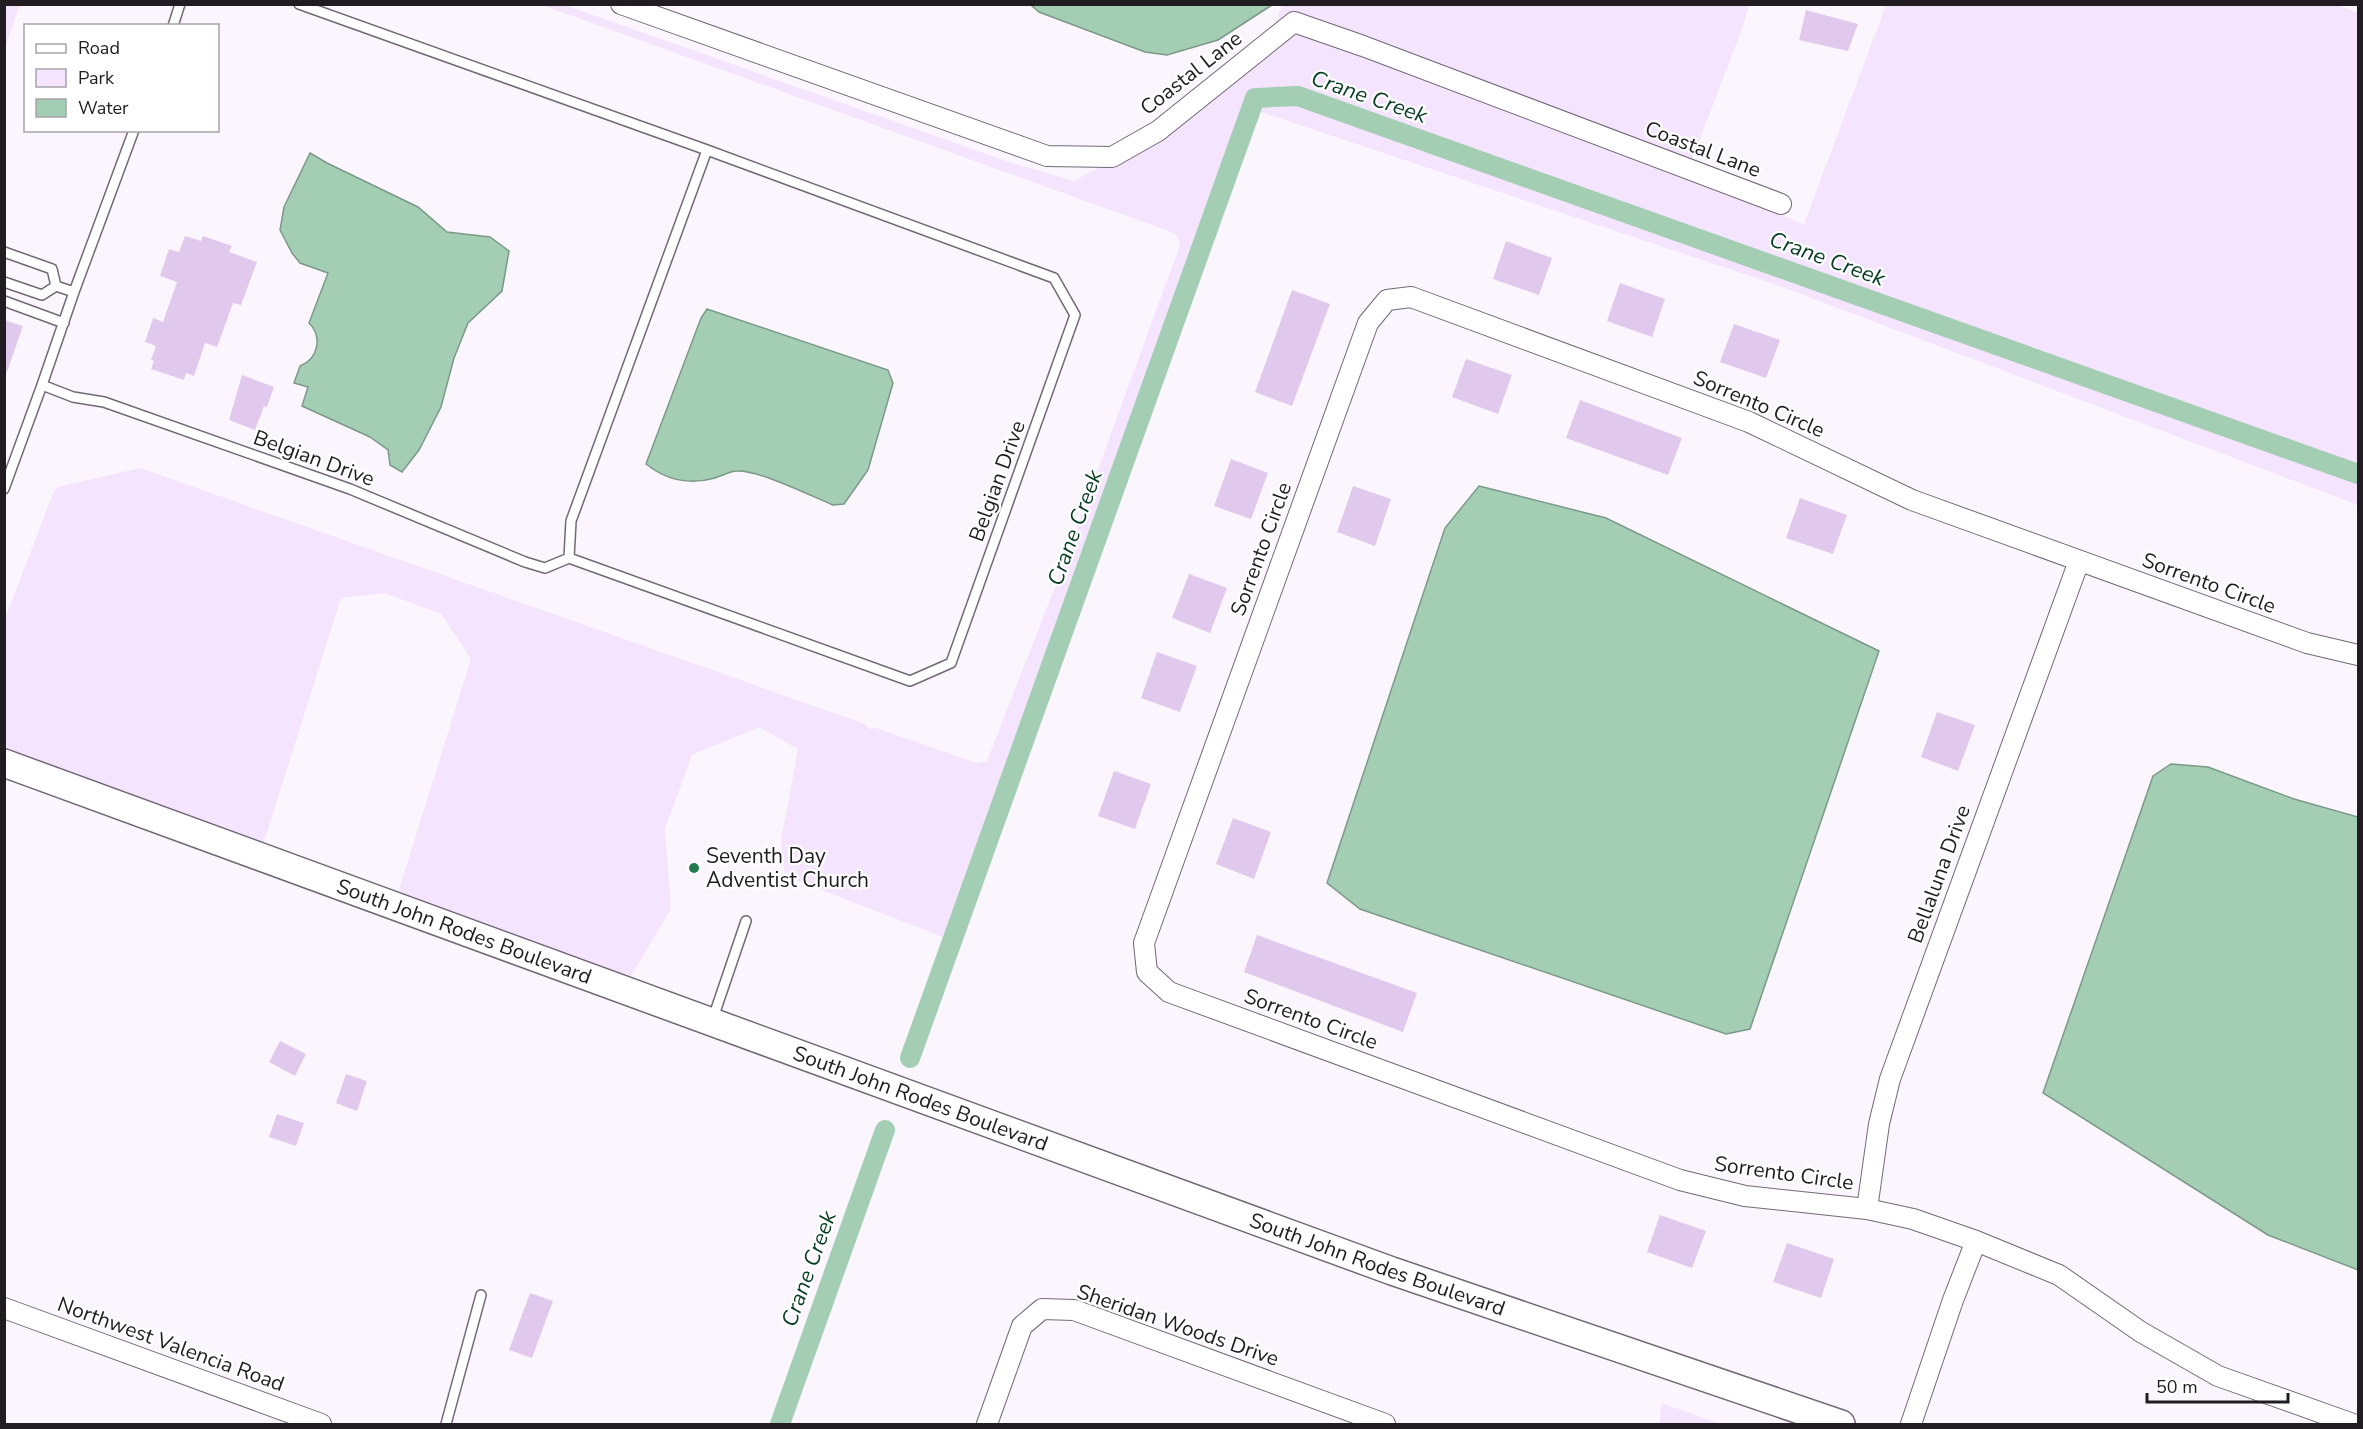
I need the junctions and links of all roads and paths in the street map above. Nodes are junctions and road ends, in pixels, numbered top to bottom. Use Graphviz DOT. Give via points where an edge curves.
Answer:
graph roads {
  1 [pos="180,4"];
  2 [pos="298,4"];
  3 [pos="621,4"];
  4 [pos="174,24"];
  5 [pos="133,132"];
  6 [pos="707,150"];
  7 [pos="1781,204"];
  8 [pos="4,252"];
  9 [pos="4,282"];
  10 [pos="56,286"];
  11 [pos="74,292"];
  12 [pos="4,301"];
  13 [pos="64,323"];
  14 [pos="42,385"];
  15 [pos="4,489"];
  16 [pos="569,558"];
  17 [pos="2079,561"];
  18 [pos="2358,655"];
  19 [pos="4,763"];
  20 [pos="746,921"];
  21 [pos="712,1022"];
  22 [pos="1867,1209"];
  23 [pos="1976,1241"];
  24 [pos="481,1295"];
  25 [pos="4,1308"];
  26 [pos="321,1425"];
  27 [pos="446,1425"];
  28 [pos="987,1425"];
  29 [pos="1385,1425"];
  30 [pos="1841,1425"];
  31 [pos="1911,1425"];
  32 [pos="2353,1425"];
  1 -- 4 [label="lane"];
  2 -- 6 [label="lane, Belgian Drive"];
  3 -- 7 [label="street, Coastal Lane" via="1047,156 1112,157 1158,131 1294,22"];
  5 -- 11 [label="lane"];
  6 -- 16 [label="lane" via="571,521"];
  6 -- 16 [label="lane, Belgian Drive" via="1054,278 1075,315 951,663 910,681"];
  8 -- 10 [label="lane" via="52,269"];
  9 -- 10 [label="lane" via="42,295"];
  10 -- 11 [label="lane"];
  11 -- 13 [label="lane"];
  12 -- 13 [label="lane"];
  13 -- 14 [label="lane"];
  14 -- 15 [label="lane"];
  14 -- 16 [label="lane, Belgian Drive" via="73,397 104,402 350,489 525,562 545,568"];
  17 -- 18 [label="street, Sorrento Circle" via="2307,643"];
  17 -- 22 [label="street, Bellaluna Drive" via="1890,1079"];
  17 -- 22 [label="street, Sorrento Circle" via="1912,500 1749,422 1411,297 1387,300 1368,323 1144,943 1147,972 1169,992 1680,1180 1746,1196"];
  19 -- 21 [label="main road, South John Rodes Boulevard"];
  20 -- 21 [label="lane"];
  21 -- 30 [label="main road, South John Rodes Boulevard" via="1392,1271"];
  22 -- 23 [label="street, Sorrento Circle" via="1913,1219"];
  23 -- 31 [label="street"];
  23 -- 32 [label="street, Sorrento Circle" via="2059,1275 2141,1332 2218,1376"];
  24 -- 27 [label="lane"];
  25 -- 26 [label="street, Northwest Valencia Road"];
  28 -- 29 [label="street, Sheridan Woods Drive" via="1022,1326 1042,1309 1074,1311"];
}
